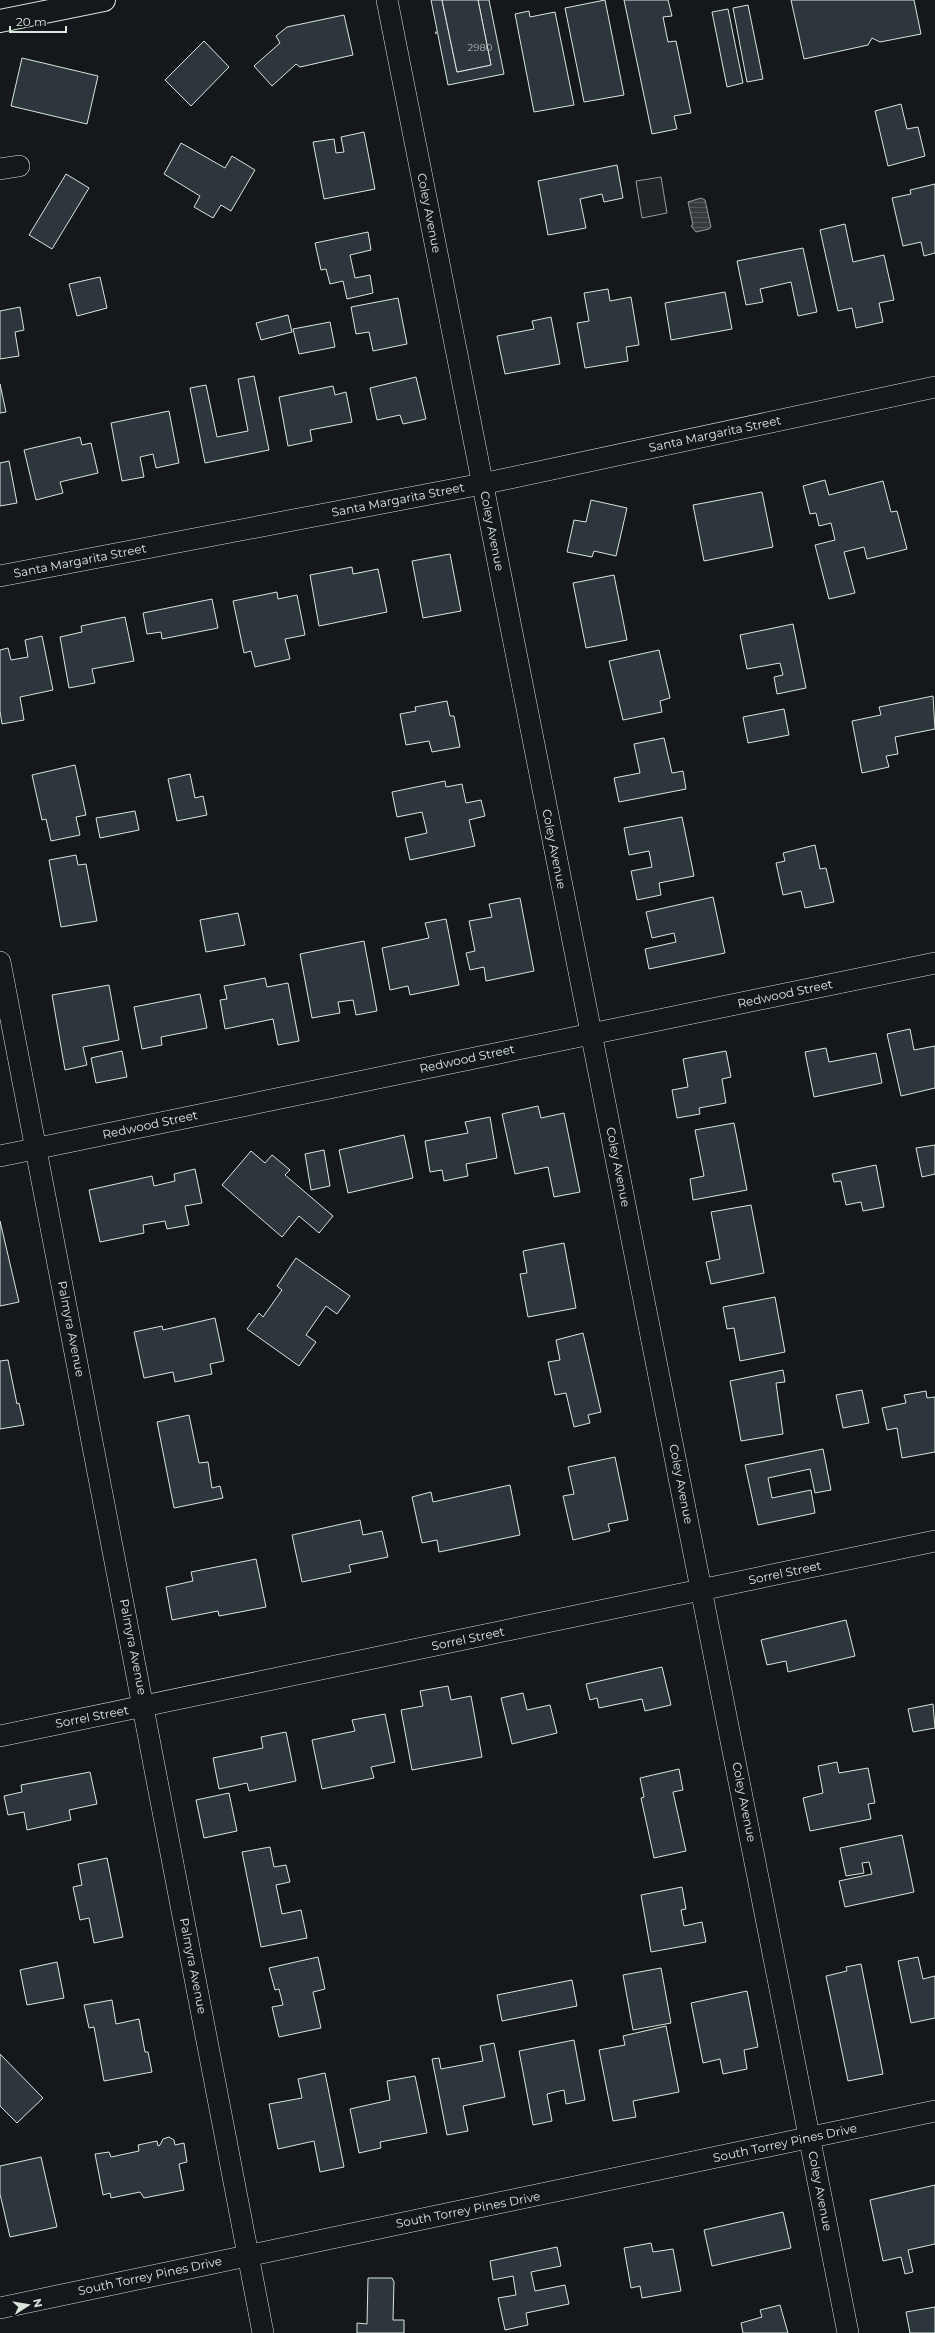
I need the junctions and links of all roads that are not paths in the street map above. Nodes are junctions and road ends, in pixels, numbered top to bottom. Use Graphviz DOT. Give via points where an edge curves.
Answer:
graph roads {
  1 [pos="104,0"];
  2 [pos="387,0"];
  3 [pos="0,20"];
  4 [pos="935,387"];
  5 [pos="482,484"];
  6 [pos="0,576"];
  7 [pos="0,962"];
  8 [pos="935,963"];
  9 [pos="591,1033"];
  10 [pos="36,1148"];
  11 [pos="0,1156"];
  12 [pos="935,1541"];
  13 [pos="702,1590"];
  14 [pos="144,1707"];
  15 [pos="0,1736"];
  16 [pos="935,2111"];
  17 [pos="809,2137"];
  18 [pos="248,2256"];
  19 [pos="0,2308"];
  20 [pos="263,2333"];
  21 [pos="848,2333"];
  1 -- 3 [label="main road"];
  2 -- 5 [label="street, Coley Avenue"];
  4 -- 5 [label="street, Santa Margarita Street"];
  5 -- 6 [label="street, Santa Margarita Street"];
  5 -- 9 [label="street, Coley Avenue"];
  7 -- 10 [label="street, Palmyra Avenue"];
  8 -- 9 [label="street, Redwood Street"];
  9 -- 10 [label="street, Redwood Street"];
  9 -- 13 [label="street, Coley Avenue"];
  10 -- 11 [label="street, Redwood Street"];
  10 -- 14 [label="street, Palmyra Avenue"];
  12 -- 13 [label="street, Sorrel Street"];
  13 -- 14 [label="street, Sorrel Street"];
  13 -- 17 [label="street, Coley Avenue"];
  14 -- 15 [label="street, Sorrel Street"];
  14 -- 18 [label="street, Palmyra Avenue"];
  16 -- 17 [label="street, South Torrey Pines Drive"];
  17 -- 18 [label="street, South Torrey Pines Drive" via="485,2208"];
  17 -- 21 [label="street, Coley Avenue"];
  18 -- 19 [label="street, South Torrey Pines Drive"];
  18 -- 20 [label="street, Palmyra Avenue"];
}
